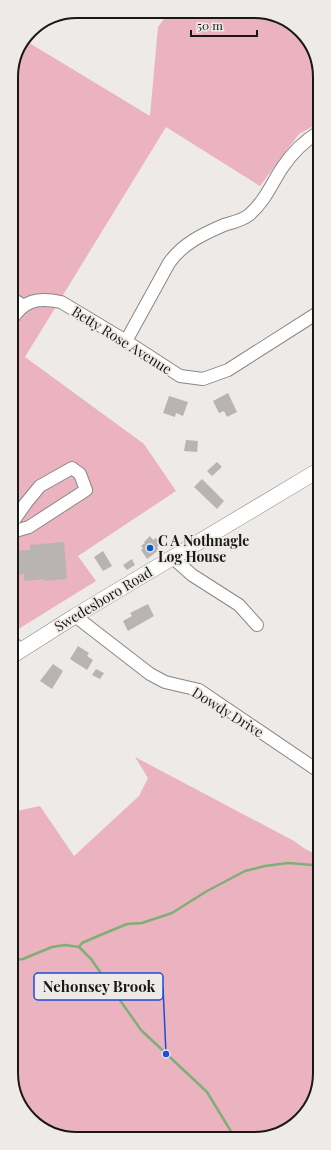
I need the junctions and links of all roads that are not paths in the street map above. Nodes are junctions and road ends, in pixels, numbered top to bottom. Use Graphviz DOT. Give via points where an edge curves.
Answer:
graph roads {
  1 [pos="313,136"];
  2 [pos="18,302"];
  3 [pos="24,306"];
  4 [pos="18,311"];
  5 [pos="313,316"];
  6 [pos="126,341"];
  7 [pos="313,474"];
  8 [pos="18,514"];
  9 [pos="18,530"];
  10 [pos="173,558"];
  11 [pos="75,616"];
  12 [pos="257,625"];
  13 [pos="18,648"];
  14 [pos="313,767"];
  1 -- 6 [label="street" via="288,159 266,196 249,215 194,239 174,255"];
  2 -- 3 [label="street"];
  3 -- 4 [label="street"];
  3 -- 6 [label="street, Betty Rose Avenue" via="36,301 61,302"];
  5 -- 6 [label="street, Betty Rose Avenue" via="228,370 204,379 180,376"];
  7 -- 10 [label="main road, Swedesboro Road"];
  8 -- 9 [label="street" via="40,486 72,468 80,474 86,490 29,527"];
  10 -- 11 [label="main road, Swedesboro Road"];
  10 -- 12 [label="street" via="192,575 239,605"];
  11 -- 13 [label="main road, Swedesboro Road"];
  11 -- 14 [label="street, Dowdy Drive" via="150,674 165,682 199,690"];
}
